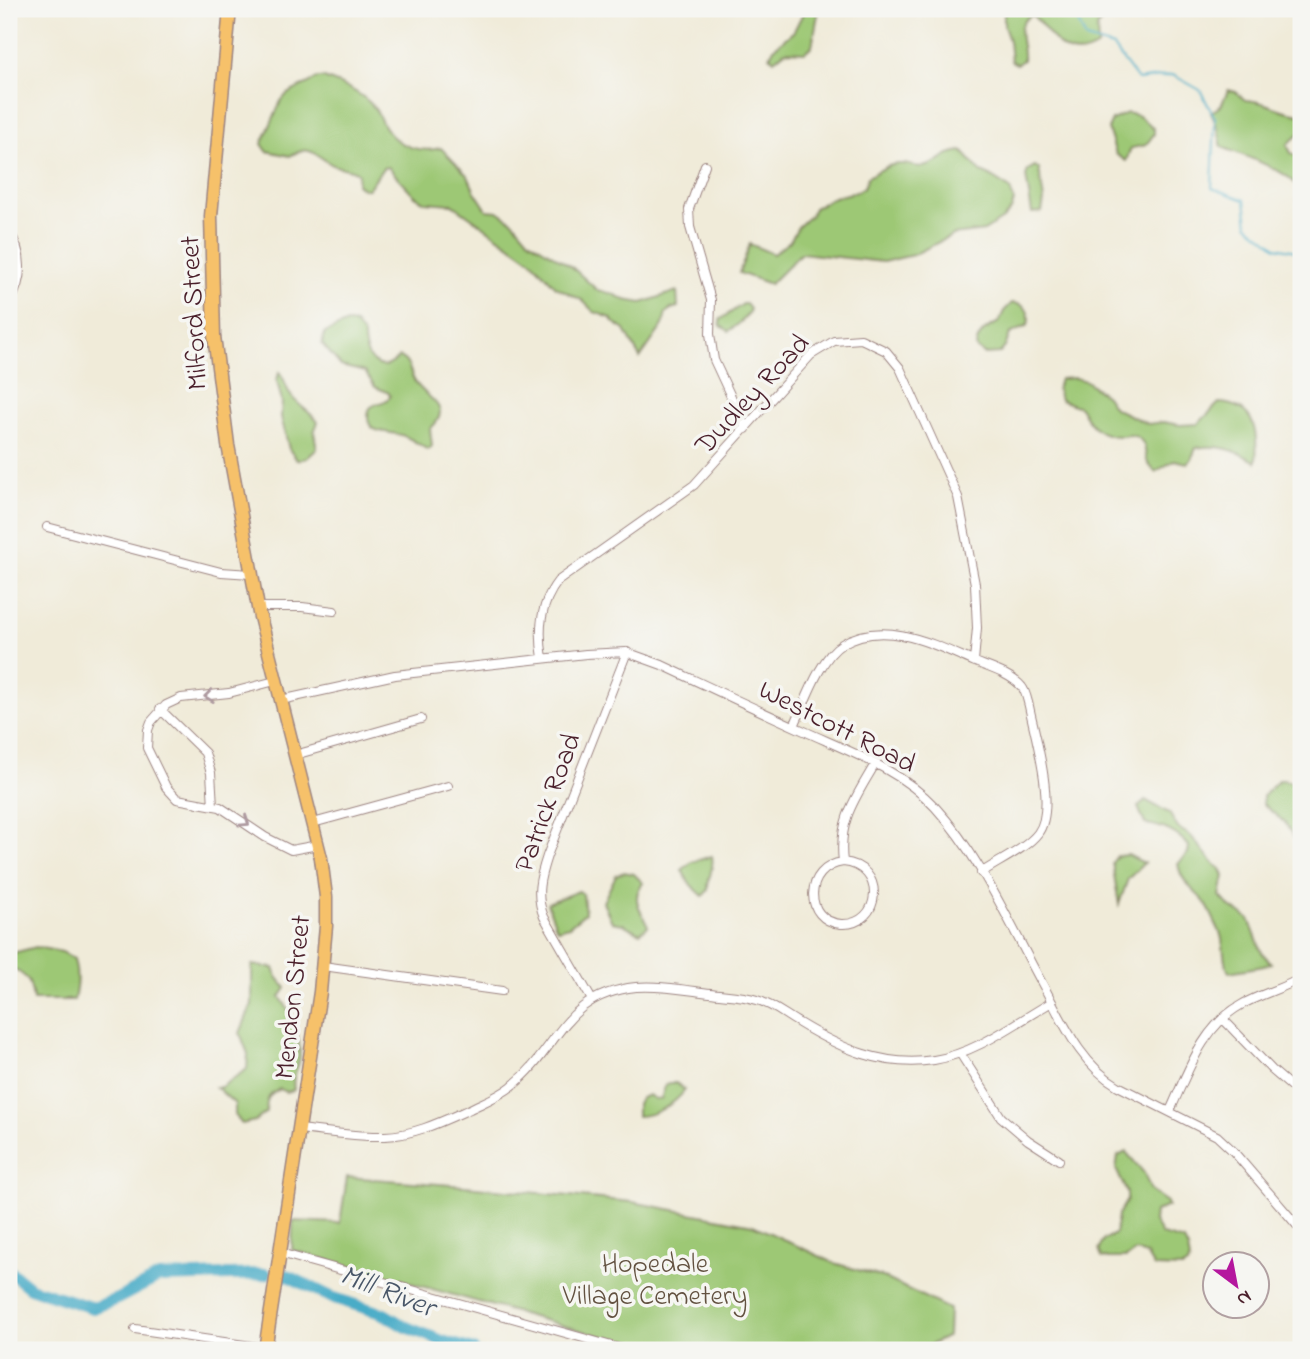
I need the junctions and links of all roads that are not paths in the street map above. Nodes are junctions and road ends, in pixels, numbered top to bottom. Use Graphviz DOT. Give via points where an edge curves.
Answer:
graph roads {
  1 [pos="230,9"];
  2 [pos="705,165"];
  3 [pos="9,231"];
  4 [pos="9,304"];
  5 [pos="746,429"];
  6 [pos="47,527"];
  7 [pos="251,574"];
  8 [pos="258,610"];
  9 [pos="334,611"];
  10 [pos="627,652"];
  11 [pos="543,658"];
  12 [pos="974,661"];
  13 [pos="275,681"];
  14 [pos="281,700"];
  15 [pos="160,709"];
  16 [pos="421,719"];
  17 [pos="794,726"];
  18 [pos="295,755"];
  19 [pos="875,764"];
  20 [pos="448,786"];
  21 [pos="213,806"];
  22 [pos="313,822"];
  23 [pos="318,845"];
  24 [pos="843,862"];
  25 [pos="981,873"];
  26 [pos="323,966"];
  27 [pos="1301,978"];
  28 [pos="502,991"];
  29 [pos="592,1000"];
  30 [pos="1052,1002"];
  31 [pos="1223,1019"];
  32 [pos="960,1053"];
  33 [pos="1301,1095"];
  34 [pos="1170,1111"];
  35 [pos="300,1129"];
  36 [pos="1059,1160"];
  37 [pos="1301,1230"];
  38 [pos="280,1253"];
  39 [pos="135,1329"];
  40 [pos="9,1348"];
  41 [pos="265,1349"];
  42 [pos="14,1350"];
  43 [pos="626,1350"];
  1 -- 7 [label="main road, Milford Street" via="211,216 212,285 221,402"];
  2 -- 5 [label="street" via="689,209 690,227 711,300 714,360"];
  3 -- 4 [label="street" via="21,267"];
  5 -- 11 [label="street, Dudley Road" via="694,485 558,581 543,607"];
  5 -- 12 [label="street, Dudley Road" via="811,355 827,344 861,339 891,356 904,375 958,497 975,584"];
  6 -- 7 [label="street" via="221,572"];
  7 -- 8 [label="main road, Milford Street"];
  8 -- 9 [label="street" via="302,607"];
  8 -- 13 [label="main road, Mendon Street"];
  10 -- 11 [label="street, Westcott Road"];
  10 -- 17 [label="street, Westcott Road"];
  10 -- 29 [label="street, Patrick Road" via="547,856 539,889 544,917"];
  11 -- 14 [label="street, Westcott Road" via="395,675"];
  12 -- 17 [label="street" via="908,636 853,639 835,649 823,666"];
  12 -- 25 [label="street" via="1023,688 1045,798 1045,817 1038,833"];
  13 -- 14 [label="main road, Mendon Street"];
  13 -- 15 [label="street, one-way" via="229,693 181,698"];
  14 -- 18 [label="main road, Mendon Street"];
  15 -- 21 [label="street" via="205,753"];
  15 -- 21 [label="street" via="147,740 162,781 177,799"];
  16 -- 18 [label="street"];
  17 -- 19 [label="street, Westcott Road"];
  18 -- 22 [label="main road, Mendon Street"];
  19 -- 24 [label="street" via="845,820"];
  19 -- 25 [label="street, Westcott Road" via="936,808"];
  20 -- 22 [label="street"];
  21 -- 23 [label="street, one-way" via="284,847 297,850"];
  22 -- 23 [label="main road, Mendon Street"];
  23 -- 26 [label="main road, Mendon Street" via="326,897"];
  24 -- 24 [label="street" via="863,869 872,880 874,894 867,913 841,924 824,917 813,895 821,872"];
  25 -- 30 [label="street, Westcott Road"];
  26 -- 28 [label="street"];
  26 -- 35 [label="main road, Mendon Street"];
  27 -- 31 [label="street" via="1241,1005"];
  29 -- 32 [label="street" via="647,987 744,997 766,1003 860,1054 908,1061"];
  29 -- 35 [label="street" via="572,1015 511,1087 456,1115 424,1128 384,1136"];
  30 -- 32 [label="street"];
  30 -- 34 [label="street, Westcott Road" via="1097,1072"];
  31 -- 33 [label="street"];
  31 -- 34 [label="street" via="1198,1050"];
  32 -- 36 [label="street" via="1001,1117"];
  34 -- 37 [label="street, Westcott Road" via="1217,1136"];
  35 -- 38 [label="main road, Mendon Street"];
  38 -- 41 [label="main road, Mendon Street"];
  38 -- 43 [label="street"];
  39 -- 41 [label="street"];
  40 -- 42 [label="street"];
}
